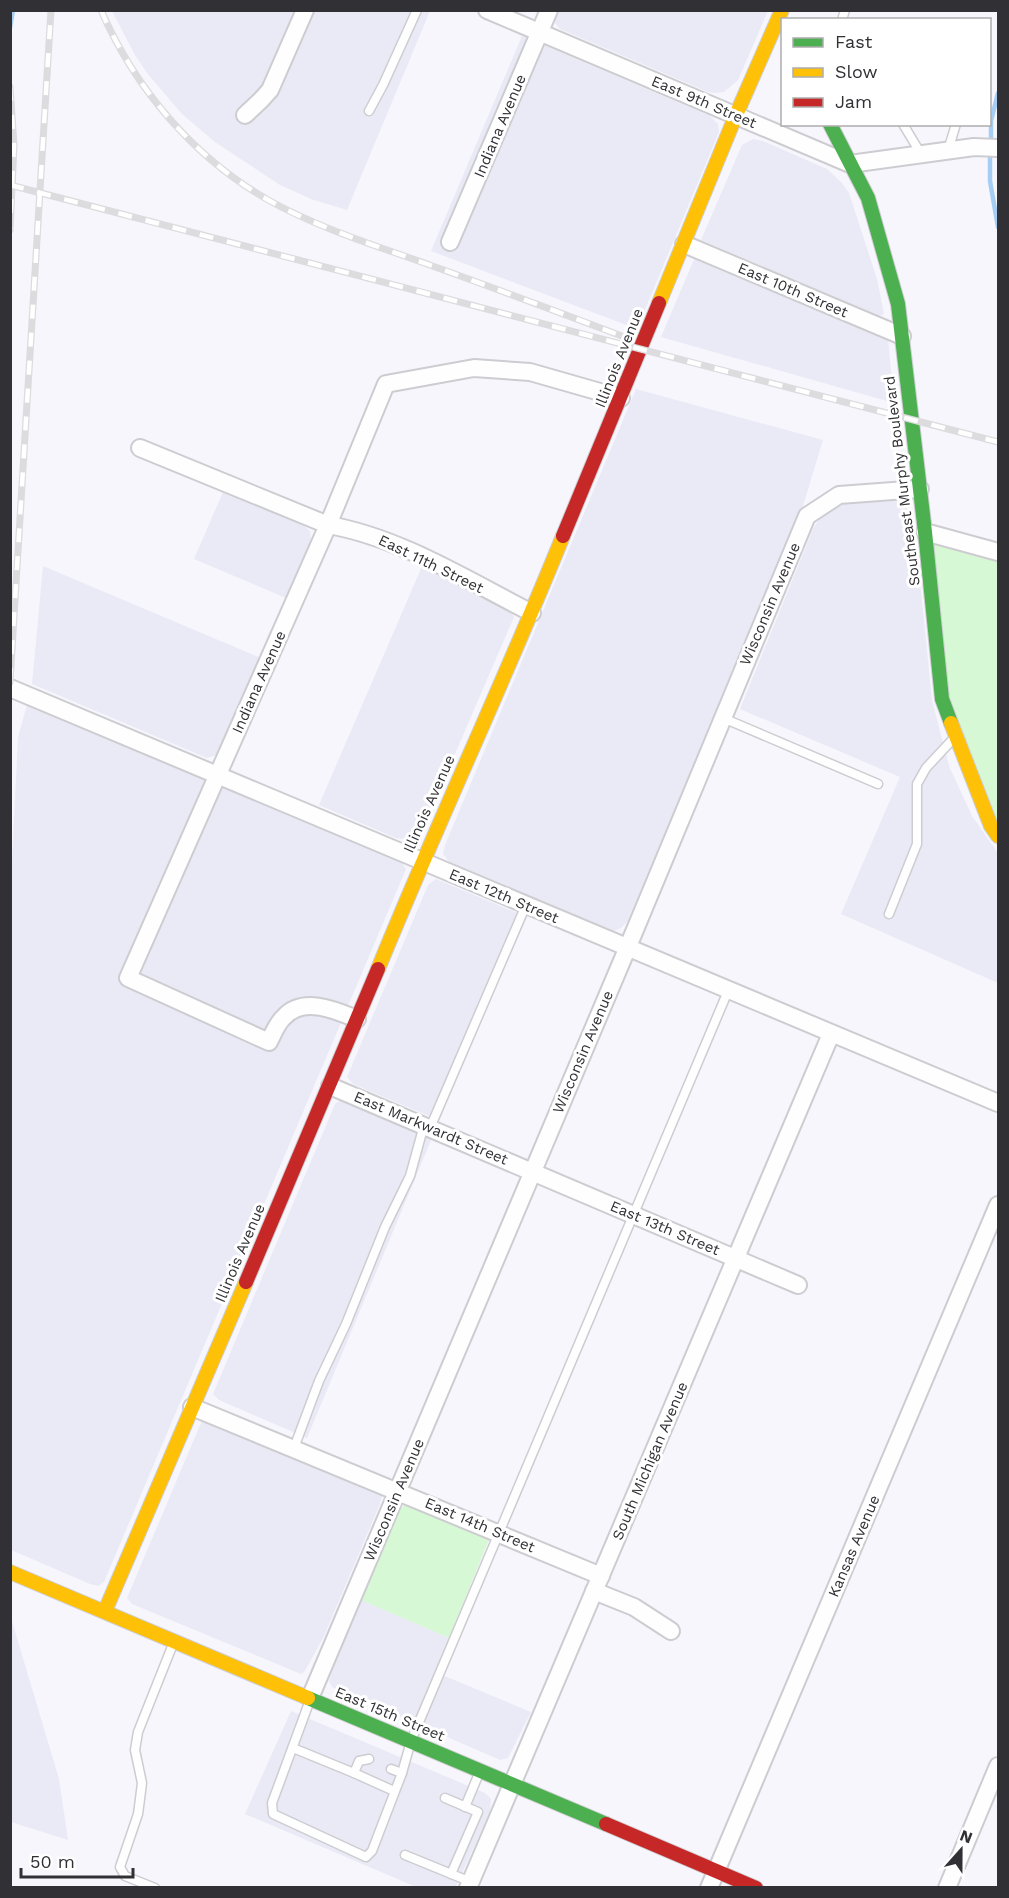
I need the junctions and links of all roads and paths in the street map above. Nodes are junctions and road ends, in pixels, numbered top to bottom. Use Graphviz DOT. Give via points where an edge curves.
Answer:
graph roads {
  1 [pos="305,10"];
  2 [pos="417,10"];
  3 [pos="487,10"];
  4 [pos="549,10"];
  5 [pos="782,10"];
  6 [pos="540,33"];
  7 [pos="369,111"];
  8 [pos="244,115"];
  9 [pos="736,115"];
  10 [pos="831,126"];
  11 [pos="904,126"];
  12 [pos="955,126"];
  13 [pos="999,148"];
  14 [pos="951,150"];
  15 [pos="921,154"];
  16 [pos="850,165"];
  17 [pos="450,242"];
  18 [pos="684,244"];
  19 [pos="902,336"];
  20 [pos="621,399"];
  21 [pos="140,448"];
  22 [pos="920,489"];
  23 [pos="327,525"];
  24 [pos="925,532"];
  25 [pos="999,552"];
  26 [pos="532,613"];
  27 [pos="10,688"];
  28 [pos="723,718"];
  29 [pos="956,736"];
  30 [pos="218,776"];
  31 [pos="878,784"];
  32 [pos="999,836"];
  33 [pos="422,861"];
  34 [pos="526,905"];
  35 [pos="889,914"];
  36 [pos="627,949"];
  37 [pos="728,991"];
  38 [pos="357,1019"];
  39 [pos="831,1034"];
  40 [pos="330,1086"];
  41 [pos="999,1103"];
  42 [pos="427,1126"];
  43 [pos="532,1171"];
  44 [pos="999,1204"];
  45 [pos="633,1214"];
  46 [pos="736,1259"];
  47 [pos="798,1285"];
  48 [pos="192,1407"];
  49 [pos="294,1448"];
  50 [pos="398,1491"];
  51 [pos="499,1533"];
  52 [pos="10,1572"];
  53 [pos="598,1584"];
  54 [pos="105,1611"];
  55 [pos="671,1630"];
  56 [pos="175,1641"];
  57 [pos="310,1698"];
  58 [pos="411,1741"];
  59 [pos="293,1749"];
  60 [pos="369,1759"];
  61 [pos="999,1766"];
  62 [pos="391,1769"];
  63 [pos="481,1770"];
  64 [pos="354,1773"];
  65 [pos="402,1773"];
  66 [pos="513,1784"];
  67 [pos="394,1791"];
  68 [pos="445,1798"];
  69 [pos="465,1807"];
  70 [pos="405,1855"];
  71 [pos="716,1870"];
  72 [pos="451,1874"];
  73 [pos="469,1885"];
  74 [pos="155,1887"];
  75 [pos="709,1887"];
  76 [pos="756,1887"];
  77 [pos="947,1887"];
  1 -- 8 [label="street" via="270,90"];
  2 -- 7 [label="lane"];
  3 -- 6 [label="street, East 9th Street"];
  4 -- 6 [label="street, Indiana Avenue"];
  5 -- 9 [label="street, Illinois Avenue"];
  6 -- 9 [label="street, East 9th Street"];
  6 -- 17 [label="street, Indiana Avenue"];
  9 -- 16 [label="street, East 9th Street"];
  9 -- 18 [label="street, Illinois Avenue"];
  10 -- 16 [label="street, Southeast Murphy Boulevard"];
  11 -- 15 [label="lane"];
  12 -- 14 [label="lane"];
  13 -- 14 [label="street"];
  14 -- 15 [label="street"];
  15 -- 16 [label="street"];
  16 -- 19 [label="street, Southeast Murphy Boulevard" via="868,198 881,239"];
  18 -- 19 [label="street, East 10th Street"];
  18 -- 20 [label="street, Illinois Avenue"];
  19 -- 22 [label="street, Southeast Murphy Boulevard"];
  20 -- 23 [label="street, Indiana Avenue" via="530,372 474,368 386,384"];
  20 -- 26 [label="street, Illinois Avenue"];
  21 -- 23 [label="street, East 11th Street"];
  22 -- 24 [label="street, Southeast Murphy Boulevard"];
  22 -- 28 [label="street, Wisconsin Avenue" via="839,495 807,516"];
  23 -- 26 [label="street, East 11th Street" via="357,530 393,543"];
  23 -- 30 [label="street, Indiana Avenue"];
  24 -- 25 [label="street"];
  24 -- 29 [label="street, Southeast Murphy Boulevard" via="942,699"];
  26 -- 33 [label="street, Illinois Avenue"];
  27 -- 30 [label="street, East 12th Street"];
  28 -- 31 [label="lane"];
  28 -- 36 [label="street, Wisconsin Avenue"];
  29 -- 32 [label="street, Southeast Murphy Boulevard" via="991,826"];
  29 -- 35 [label="lane" via="926,768 917,784 917,844"];
  30 -- 33 [label="street, East 12th Street"];
  30 -- 38 [label="street, Indiana Avenue" via="128,978 269,1042 285,1015 295,1009 322,1007"];
  33 -- 34 [label="street, East 12th Street"];
  33 -- 38 [label="street, Illinois Avenue"];
  34 -- 36 [label="street, East 12th Street"];
  34 -- 42 [label="lane"];
  36 -- 37 [label="street, East 12th Street"];
  36 -- 43 [label="street, Wisconsin Avenue"];
  37 -- 39 [label="street, East 12th Street"];
  37 -- 45 [label="lane"];
  38 -- 40 [label="street, Illinois Avenue"];
  39 -- 41 [label="street, East 12th Street"];
  39 -- 46 [label="street, South Michigan Avenue"];
  40 -- 42 [label="street, East Markwardt Street"];
  40 -- 48 [label="street, Illinois Avenue"];
  42 -- 43 [label="street, East Markwardt Street"];
  42 -- 49 [label="lane" via="410,1176 319,1381"];
  43 -- 45 [label="street, East 13th Street"];
  43 -- 50 [label="street, Wisconsin Avenue"];
  44 -- 71 [label="street, Kansas Avenue"];
  45 -- 46 [label="street, East 13th Street"];
  45 -- 51 [label="lane"];
  46 -- 47 [label="street, East 13th Street"];
  46 -- 53 [label="street, South Michigan Avenue"];
  48 -- 49 [label="street, East 14th Street"];
  48 -- 54 [label="street, Illinois Avenue"];
  49 -- 50 [label="street, East 14th Street"];
  50 -- 51 [label="street, East 14th Street"];
  50 -- 57 [label="street, Wisconsin Avenue"];
  51 -- 53 [label="street, East 14th Street"];
  51 -- 58 [label="lane"];
  52 -- 54 [label="street, East 15th Street"];
  53 -- 55 [label="street, East 14th Street"];
  53 -- 66 [label="street, South Michigan Avenue"];
  54 -- 56 [label="street, East 15th Street"];
  56 -- 57 [label="street, East 15th Street"];
  56 -- 74 [label="lane" via="138,1732 135,1750 142,1783 140,1799 120,1867 126,1876"];
  57 -- 58 [label="street, East 15th Street"];
  57 -- 59 [label="lane"];
  58 -- 63 [label="street, East 15th Street"];
  58 -- 65 [label="lane"];
  59 -- 64 [label="lane"];
  59 -- 67 [label="lane" via="272,1803 273,1814 366,1857 372,1851"];
  60 -- 64 [label="lane" via="359,1761"];
  61 -- 77 [label="street"];
  62 -- 65 [label="lane"];
  63 -- 66 [label="street, East 15th Street"];
  63 -- 69 [label="lane"];
  64 -- 67 [label="lane"];
  65 -- 67 [label="lane"];
  66 -- 71 [label="street, East 15th Street"];
  66 -- 73 [label="street, South Michigan Avenue"];
  68 -- 69 [label="lane"];
  69 -- 72 [label="lane" via="478,1812"];
  70 -- 72 [label="lane"];
  71 -- 75 [label="street, Kansas Avenue"];
  71 -- 76 [label="street, East 15th Street"];
  72 -- 73 [label="lane"];
}
